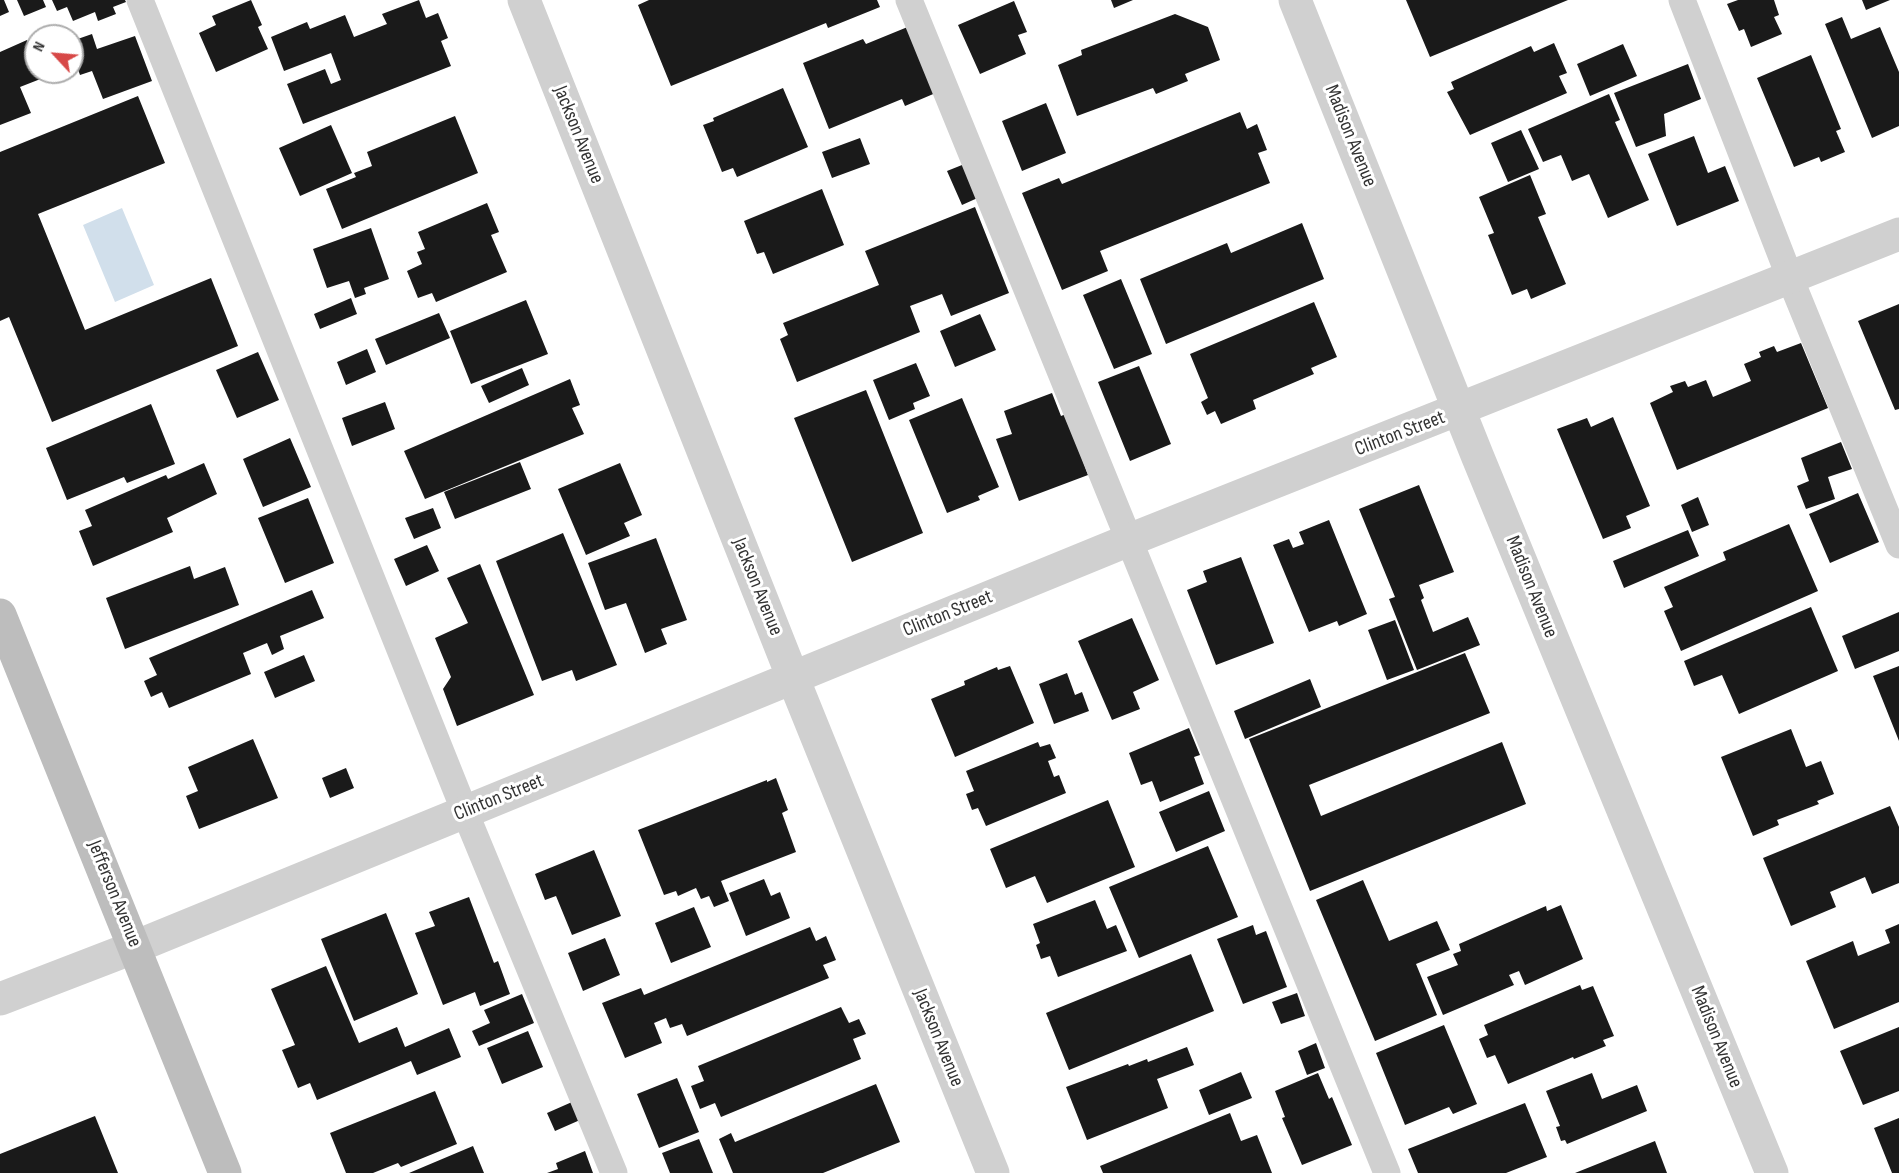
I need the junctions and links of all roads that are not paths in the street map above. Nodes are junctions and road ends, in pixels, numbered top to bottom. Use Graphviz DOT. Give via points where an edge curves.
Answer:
graph roads {
  1 [pos="140,0"];
  2 [pos="524,0"];
  3 [pos="909,0"];
  4 [pos="1295,0"];
  5 [pos="1682,0"];
  6 [pos="1899,234"];
  7 [pos="1790,278"];
  8 [pos="1460,410"];
  9 [pos="1129,540"];
  10 [pos="1899,545"];
  11 [pos="0,615"];
  12 [pos="793,678"];
  13 [pos="465,812"];
  14 [pos="135,947"];
  15 [pos="0,999"];
  16 [pos="225,1173"];
  17 [pos="614,1173"];
  18 [pos="993,1173"];
  19 [pos="1387,1173"];
  20 [pos="1772,1173"];
  1 -- 13 [label="lane"];
  2 -- 12 [label="street, Jackson Avenue"];
  3 -- 9 [label="lane"];
  4 -- 8 [label="street, Madison Avenue"];
  5 -- 7 [label="lane"];
  6 -- 7 [label="street, Clinton Street"];
  7 -- 8 [label="street, Clinton Street"];
  7 -- 10 [label="lane"];
  8 -- 9 [label="street, Clinton Street"];
  8 -- 20 [label="street, Madison Avenue"];
  9 -- 12 [label="street, Clinton Street"];
  9 -- 19 [label="lane"];
  11 -- 14 [label="main road, Jefferson Avenue"];
  12 -- 13 [label="street, Clinton Street"];
  12 -- 18 [label="street, Jackson Avenue"];
  13 -- 14 [label="street, Clinton Street"];
  13 -- 17 [label="lane"];
  14 -- 15 [label="street, Clinton Street"];
  14 -- 16 [label="main road, Jefferson Avenue"];
}
